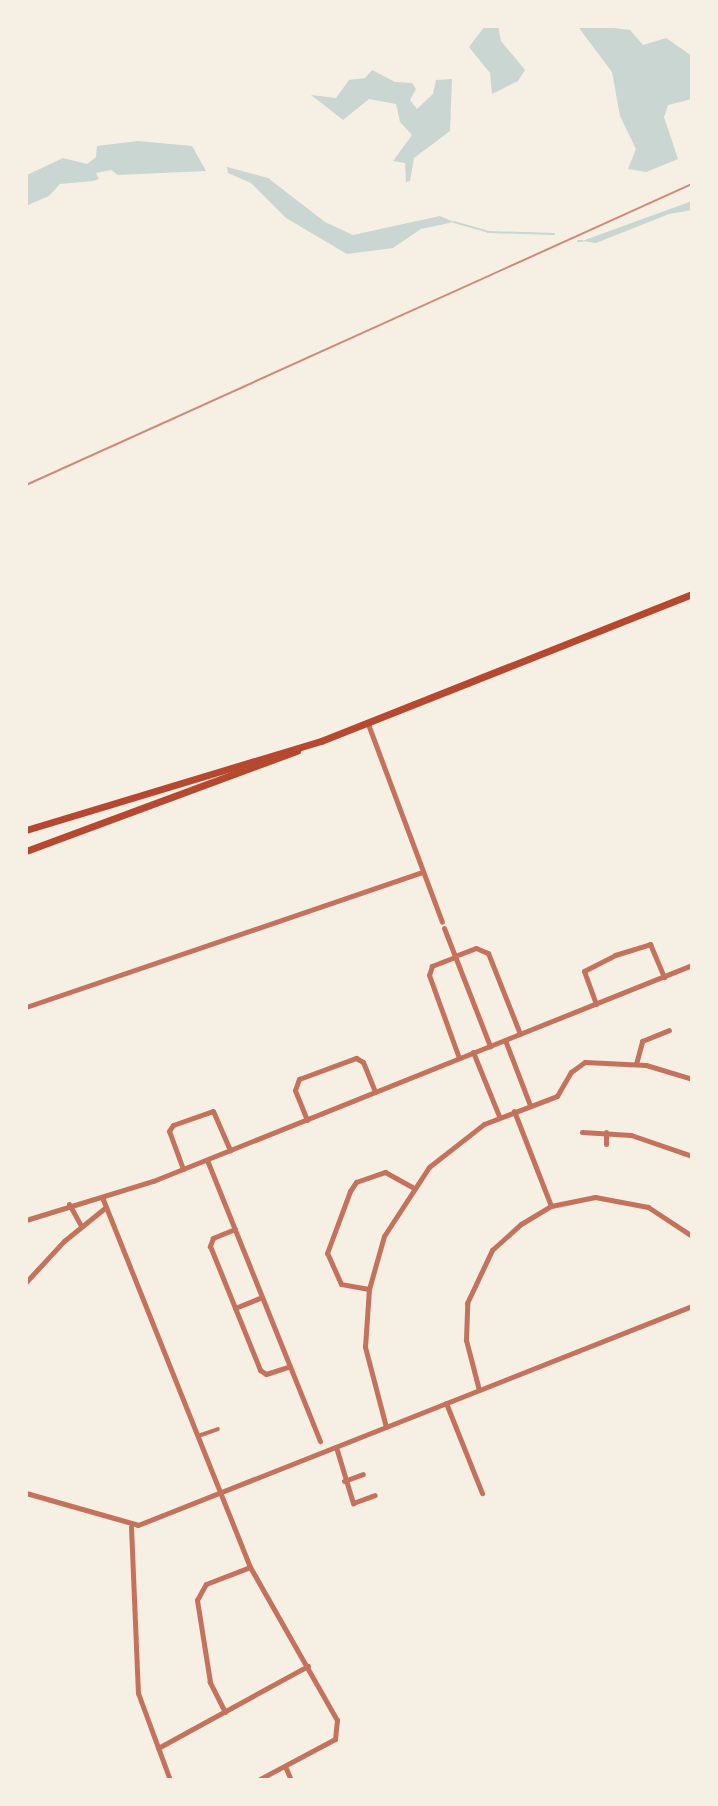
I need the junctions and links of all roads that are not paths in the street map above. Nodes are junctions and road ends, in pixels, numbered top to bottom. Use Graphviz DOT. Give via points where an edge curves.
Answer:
graph roads {
  1 [pos="692,594"];
  2 [pos="368,724"];
  3 [pos="321,741"];
  4 [pos="26,830"];
  5 [pos="26,851"];
  6 [pos="423,872"];
  7 [pos="455,956"];
  8 [pos="692,965"];
  9 [pos="664,977"];
  10 [pos="596,1004"];
  11 [pos="26,1007"];
  12 [pos="669,1030"];
  13 [pos="520,1034"];
  14 [pos="505,1040"];
  15 [pos="490,1046"];
  16 [pos="473,1052"];
  17 [pos="459,1058"];
  18 [pos="636,1064"];
  19 [pos="692,1079"];
  20 [pos="375,1092"];
  21 [pos="530,1105"];
  22 [pos="514,1111"];
  23 [pos="499,1116"];
  24 [pos="307,1120"];
  25 [pos="582,1132"];
  26 [pos="606,1132"];
  27 [pos="606,1144"];
  28 [pos="230,1150"];
  29 [pos="692,1156"];
  30 [pos="207,1159"];
  31 [pos="183,1169"];
  32 [pos="412,1187"];
  33 [pos="102,1197"];
  34 [pos="69,1204"];
  35 [pos="551,1206"];
  36 [pos="106,1207"];
  37 [pos="26,1220"];
  38 [pos="81,1226"];
  39 [pos="235,1229"];
  40 [pos="692,1236"];
  41 [pos="26,1282"];
  42 [pos="369,1289"];
  43 [pos="262,1297"];
  44 [pos="692,1306"];
  45 [pos="235,1308"];
  46 [pos="290,1366"];
  47 [pos="479,1390"];
  48 [pos="446,1403"];
  49 [pos="386,1427"];
  50 [pos="218,1429"];
  51 [pos="198,1436"];
  52 [pos="320,1441"];
  53 [pos="336,1447"];
  54 [pos="323,1452"];
  55 [pos="363,1474"];
  56 [pos="344,1481"];
  57 [pos="221,1492"];
  58 [pos="26,1493"];
  59 [pos="482,1493"];
  60 [pos="375,1495"];
  61 [pos="131,1527"];
  62 [pos="250,1567"];
  63 [pos="308,1666"];
  64 [pos="225,1712"];
  65 [pos="158,1748"];
  66 [pos="285,1766"];
  67 [pos="170,1780"];
  68 [pos="258,1780"];
  69 [pos="291,1780"];
  1 -- 2 [label="main road"];
  2 -- 3 [label="main road"];
  2 -- 6 [label="street"];
  3 -- 4 [label="main road"];
  3 -- 5 [label="main road" via="251,772"];
  6 -- 7 [label="street"];
  6 -- 11 [label="street"];
  7 -- 13 [label="street" via="476,948 488,953"];
  7 -- 15 [label="street"];
  7 -- 17 [label="street" via="432,966 429,975"];
  8 -- 9 [label="street"];
  9 -- 10 [label="street"];
  9 -- 10 [label="street" via="650,944 615,955 584,971"];
  10 -- 13 [label="street"];
  12 -- 18 [label="street" via="642,1041"];
  13 -- 14 [label="street"];
  14 -- 15 [label="street"];
  14 -- 21 [label="street"];
  15 -- 16 [label="street"];
  16 -- 17 [label="street"];
  16 -- 23 [label="street"];
  17 -- 20 [label="street"];
  18 -- 19 [label="street"];
  18 -- 21 [label="street" via="585,1062 571,1072 557,1096"];
  20 -- 24 [label="street"];
  20 -- 24 [label="street" via="363,1062 356,1058 299,1079 295,1090"];
  21 -- 22 [label="street"];
  22 -- 23 [label="street"];
  22 -- 35 [label="street"];
  23 -- 32 [label="street" via="447,1150"];
  24 -- 28 [label="street"];
  25 -- 26 [label="street"];
  26 -- 27 [label="street"];
  26 -- 29 [label="street" via="645,1138"];
  28 -- 30 [label="street"];
  28 -- 31 [label="street" via="213,1111 173,1125 169,1131"];
  30 -- 31 [label="street"];
  30 -- 39 [label="street"];
  31 -- 33 [label="street"];
  32 -- 42 [label="street" via="384,1236"];
  32 -- 42 [label="street" via="385,1172 356,1182 350,1191 327,1253 341,1284"];
  33 -- 34 [label="street"];
  33 -- 36 [label="street"];
  34 -- 37 [label="street"];
  34 -- 38 [label="street"];
  35 -- 40 [label="street" via="583,1197 620,1199 659,1212"];
  35 -- 47 [label="street" via="506,1236 474,1284 466,1340"];
  36 -- 38 [label="street"];
  36 -- 51 [label="street"];
  38 -- 41 [label="street"];
  39 -- 43 [label="street"];
  39 -- 45 [label="street" via="210,1243"];
  42 -- 49 [label="street" via="365,1347"];
  43 -- 45 [label="street"];
  43 -- 46 [label="street"];
  44 -- 47 [label="street"];
  45 -- 46 [label="street" via="262,1373"];
  46 -- 52 [label="street"];
  47 -- 48 [label="street"];
  48 -- 49 [label="street"];
  48 -- 59 [label="street"];
  49 -- 53 [label="street"];
  50 -- 51 [label="street"];
  51 -- 57 [label="street"];
  52 -- 54 [label="street"];
  53 -- 54 [label="street"];
  53 -- 56 [label="street"];
  54 -- 57 [label="street"];
  55 -- 56 [label="street"];
  56 -- 60 [label="street" via="353,1503"];
  57 -- 61 [label="street"];
  57 -- 62 [label="street"];
  58 -- 61 [label="street"];
  61 -- 65 [label="street" via="137,1685"];
  62 -- 63 [label="street"];
  62 -- 64 [label="street" via="206,1584 196,1603 210,1682"];
  63 -- 64 [label="street"];
  63 -- 66 [label="street" via="333,1708 338,1735"];
  64 -- 65 [label="street"];
  65 -- 67 [label="street"];
  66 -- 68 [label="street"];
  66 -- 69 [label="street"];
}
